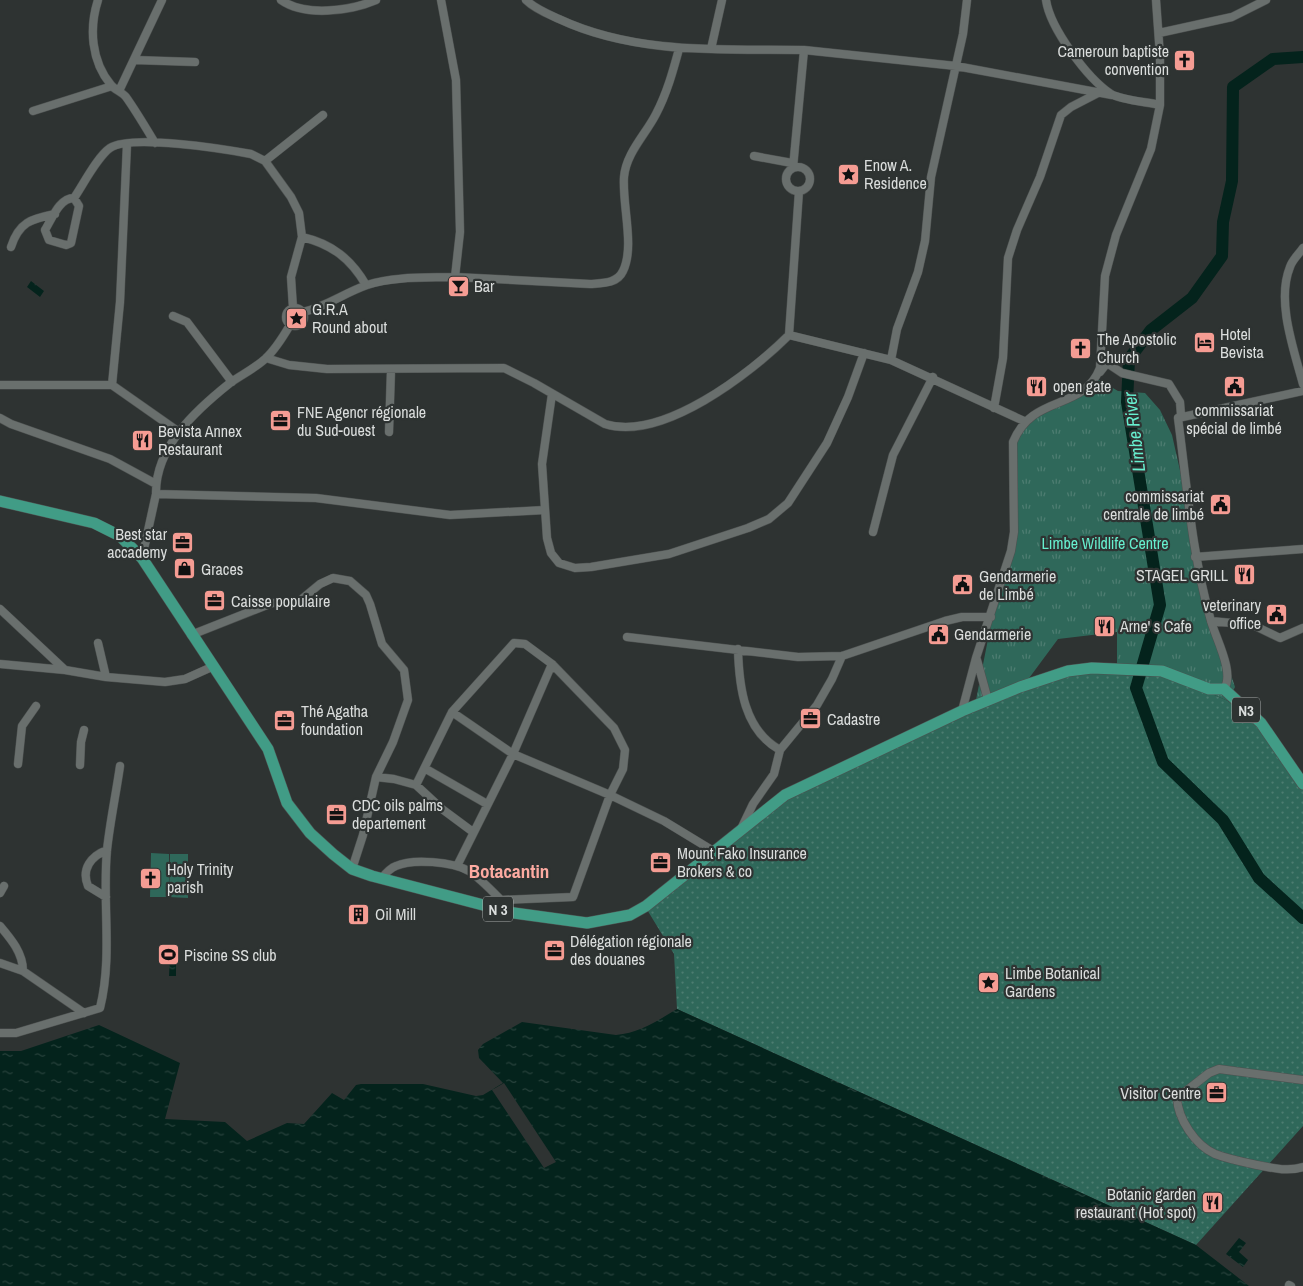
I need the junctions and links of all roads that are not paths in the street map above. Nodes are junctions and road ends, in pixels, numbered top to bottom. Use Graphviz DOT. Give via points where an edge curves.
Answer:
graph roads {
  1 [pos="98,0"];
  2 [pos="162,0"];
  3 [pos="281,0"];
  4 [pos="376,0"];
  5 [pos="441,0"];
  6 [pos="526,0"];
  7 [pos="722,0"];
  8 [pos="967,0"];
  9 [pos="1046,0"];
  10 [pos="1156,0"];
  11 [pos="1266,0"];
  12 [pos="1158,33"];
  13 [pos="679,49"];
  14 [pos="711,49"];
  15 [pos="804,50"];
  16 [pos="134,60"];
  17 [pos="195,62"];
  18 [pos="956,66"];
  19 [pos="112,86"];
  20 [pos="120,91"];
  21 [pos="1098,93"];
  22 [pos="1112,94"];
  23 [pos="1160,105"];
  24 [pos="33,111"];
  25 [pos="323,115"];
  26 [pos="155,143"];
  27 [pos="127,144"];
  28 [pos="754,156"];
  29 [pos="264,161"];
  30 [pos="793,165"];
  31 [pos="799,192"];
  32 [pos="74,198"];
  33 [pos="55,214"];
  34 [pos="302,237"];
  35 [pos="11,247"];
  36 [pos="1303,248"];
  37 [pos="456,277"];
  38 [pos="366,285"];
  39 [pos="293,308"];
  40 [pos="302,312"];
  41 [pos="173,316"];
  42 [pos="290,325"];
  43 [pos="789,335"];
  44 [pos="864,353"];
  45 [pos="266,358"];
  46 [pos="891,360"];
  47 [pos="391,370"];
  48 [pos="1097,376"];
  49 [pos="933,377"];
  50 [pos="232,382"];
  51 [pos="1303,384"];
  52 [pos="0,385"];
  53 [pos="112,385"];
  54 [pos="1303,391"];
  55 [pos="552,394"];
  56 [pos="994,408"];
  57 [pos="0,418"];
  58 [pos="1178,418"];
  59 [pos="1024,421"];
  60 [pos="179,432"];
  61 [pos="388,432"];
  62 [pos="156,484"];
  63 [pos="156,494"];
  64 [pos="0,501"];
  65 [pos="546,510"];
  66 [pos="873,532"];
  67 [pos="1303,549"];
  68 [pos="1195,556"];
  69 [pos="142,558"];
  70 [pos="0,609"];
  71 [pos="991,617"];
  72 [pos="1211,621"];
  73 [pos="1303,628"];
  74 [pos="192,634"];
  75 [pos="627,637"];
  76 [pos="98,643"];
  77 [pos="738,649"];
  78 [pos="842,656"];
  79 [pos="976,658"];
  80 [pos="0,664"];
  81 [pos="552,664"];
  82 [pos="214,666"];
  83 [pos="1116,669"];
  84 [pos="65,670"];
  85 [pos="106,677"];
  86 [pos="1224,689"];
  87 [pos="988,700"];
  88 [pos="36,706"];
  89 [pos="962,711"];
  90 [pos="452,712"];
  91 [pos="84,730"];
  92 [pos="780,750"];
  93 [pos="513,754"];
  94 [pos="18,764"];
  95 [pos="80,765"];
  96 [pos="120,766"];
  97 [pos="426,769"];
  98 [pos="376,777"];
  99 [pos="1303,784"];
  100 [pos="416,786"];
  101 [pos="610,795"];
  102 [pos="487,804"];
  103 [pos="742,828"];
  104 [pos="473,832"];
  105 [pos="107,850"];
  106 [pos="715,852"];
  107 [pos="457,866"];
  108 [pos="352,869"];
  109 [pos="381,878"];
  110 [pos="106,897"];
  111 [pos="502,900"];
  112 [pos="514,913"];
  113 [pos="0,926"];
  114 [pos="0,963"];
  115 [pos="23,971"];
  116 [pos="84,1013"];
  117 [pos="0,1033"];
  118 [pos="1303,1080"];
  119 [pos="1303,1167"];
  1 -- 19 [label="street" via="92,18 93,42 99,66"];
  2 -- 16 [label="street"];
  3 -- 4 [label="street" via="303,9 326,10"];
  5 -- 37 [label="street" via="456,80 460,232"];
  6 -- 13 [label="street" via="544,12 591,31"];
  7 -- 14 [label="street"];
  8 -- 18 [label="street"];
  9 -- 22 [label="street" via="1047,11 1070,50 1096,81"];
  10 -- 12 [label="street"];
  11 -- 12 [label="street" via="1232,17"];
  12 -- 23 [label="street"];
  13 -- 14 [label="street"];
  13 -- 37 [label="street" via="656,114 627,161 624,177 628,261 622,274 610,283 590,284"];
  14 -- 15 [label="street"];
  15 -- 18 [label="street"];
  15 -- 30 [label="street"];
  16 -- 17 [label="street"];
  16 -- 20 [label="street"];
  18 -- 21 [label="street"];
  18 -- 46 [label="street" via="930,177 925,242 918,272 897,329"];
  19 -- 20 [label="street"];
  19 -- 24 [label="street"];
  20 -- 26 [label="street"];
  21 -- 22 [label="street"];
  21 -- 56 [label="street" via="1061,115 1014,239 1008,258 1003,358"];
  22 -- 23 [label="street"];
  23 -- 48 [label="street" via="1151,150 1116,235 1107,270 1102,355"];
  25 -- 29 [label="street"];
  26 -- 27 [label="street"];
  26 -- 29 [label="street" via="244,152"];
  27 -- 32 [label="street" via="109,149"];
  27 -- 53 [label="street" via="120,302"];
  28 -- 30 [label="street"];
  29 -- 34 [label="street" via="296,206"];
  30 -- 31 [label="street" via="786,177 787,185"];
  30 -- 31 [label="street" via="804,169 810,178 806,188"];
  31 -- 43 [label="street"];
  32 -- 33 [label="street" via="63,202"];
  32 -- 33 [label="street" via="78,206 71,242 66,245 49,240 46,235 45,230"];
  33 -- 35 [label="street" via="22,225"];
  34 -- 38 [label="street" via="336,250"];
  34 -- 39 [label="street" via="291,276"];
  36 -- 51 [label="street" via="1290,266 1286,282 1286,319"];
  37 -- 38 [label="street" via="391,280"];
  38 -- 40 [label="street" via="330,304"];
  39 -- 40 [label="street"];
  39 -- 42 [label="street" via="286,316"];
  40 -- 42 [label="street" via="304,319 300,325"];
  41 -- 50 [label="street" via="187,322"];
  42 -- 45 [label="street"];
  43 -- 44 [label="street"];
  43 -- 55 [label="street" via="749,371 704,401 652,422 614,427"];
  44 -- 46 [label="street"];
  44 -- 65 [label="street" via="827,443 788,504 769,519 669,554 575,568 559,563 551,553"];
  45 -- 47 [label="street" via="312,368"];
  45 -- 50 [label="street"];
  46 -- 49 [label="street"];
  47 -- 55 [label="street" via="504,368"];
  47 -- 61 [label="street"];
  48 -- 58 [label="street" via="1107,363 1122,373 1169,384 1180,402 1181,415"];
  48 -- 59 [label="street" via="1078,394 1040,410"];
  49 -- 56 [label="street"];
  49 -- 66 [label="street" via="893,455"];
  50 -- 60 [label="street" via="199,408"];
  52 -- 53 [label="street"];
  53 -- 60 [label="street"];
  54 -- 58 [label="street"];
  55 -- 65 [label="street" via="542,464"];
  56 -- 59 [label="street"];
  57 -- 62 [label="street" via="110,459"];
  58 -- 68 [label="street"];
  59 -- 71 [label="street" via="1013,442 1014,532 1011,551"];
  60 -- 62 [label="street" via="166,454"];
  62 -- 63 [label="street"];
  63 -- 65 [label="street" via="316,498 450,514"];
  63 -- 69 [label="street"];
  64 -- 69 [label="highway, N 3" via="94,524 120,536"];
  67 -- 68 [label="street"];
  68 -- 72 [label="street"];
  69 -- 74 [label="highway, N 3"];
  70 -- 84 [label="street"];
  71 -- 78 [label="street" via="962,617 945,621"];
  71 -- 79 [label="street"];
  72 -- 73 [label="street" via="1253,625 1280,638"];
  72 -- 86 [label="street" via="1228,677"];
  74 -- 82 [label="highway, N 3"];
  74 -- 98 [label="street" via="272,603 298,603 327,580 342,579 357,585 370,604 382,644 404,670 407,689 408,700"];
  75 -- 77 [label="street"];
  76 -- 85 [label="street"];
  77 -- 78 [label="street" via="798,658"];
  77 -- 92 [label="street" via="740,683 750,717 759,735"];
  78 -- 92 [label="street" via="817,705"];
  79 -- 87 [label="street"];
  79 -- 89 [label="street"];
  80 -- 84 [label="street"];
  81 -- 90 [label="street" via="525,644 514,643"];
  81 -- 93 [label="street"];
  81 -- 101 [label="street" via="614,728 625,750 623,769"];
  82 -- 85 [label="street" via="185,679 165,682"];
  82 -- 108 [label="highway, N 3" via="268,749 287,803 310,833"];
  83 -- 86 [label="highway, N3" via="1162,671 1209,689"];
  83 -- 87 [label="highway, N 3" via="1068,671"];
  84 -- 85 [label="street"];
  86 -- 99 [label="highway, N3" via="1261,723"];
  87 -- 89 [label="highway, N 3"];
  88 -- 94 [label="street" via="22,726"];
  89 -- 103 [label="highway, N 3" via="785,795"];
  90 -- 93 [label="street"];
  90 -- 97 [label="street"];
  91 -- 95 [label="street" via="80,742"];
  92 -- 103 [label="street" via="774,774 753,804"];
  93 -- 101 [label="street"];
  93 -- 102 [label="street"];
  96 -- 105 [label="street"];
  97 -- 100 [label="street"];
  97 -- 102 [label="street"];
  98 -- 100 [label="street"];
  98 -- 108 [label="street"];
  100 -- 104 [label="street"];
  101 -- 106 [label="street" via="664,821"];
  101 -- 111 [label="street" via="573,897"];
  102 -- 104 [label="street"];
  103 -- 106 [label="highway, N 3"];
  104 -- 107 [label="street"];
  105 -- 110 [label="street"];
  105 -- 110 [label="street" via="90,861 86,881 88,886"];
  106 -- 112 [label="highway, N 3" via="630,915 586,923"];
  107 -- 109 [label="street" via="424,862 403,864 392,867"];
  107 -- 111 [label="street" via="468,871"];
  108 -- 109 [label="highway, N 3"];
  109 -- 112 [label="highway, N 3"];
  110 -- 116 [label="street" via="104,992 100,1008"];
  111 -- 112 [label="street"];
  113 -- 115 [label="street" via="21,958"];
  114 -- 115 [label="street"];
  115 -- 116 [label="street"];
  116 -- 117 [label="street" via="16,1033"];
  118 -- 119 [label="street" via="1219,1069 1177,1098 1178,1112 1194,1137 1214,1153 1271,1168 1293,1170"];
}
